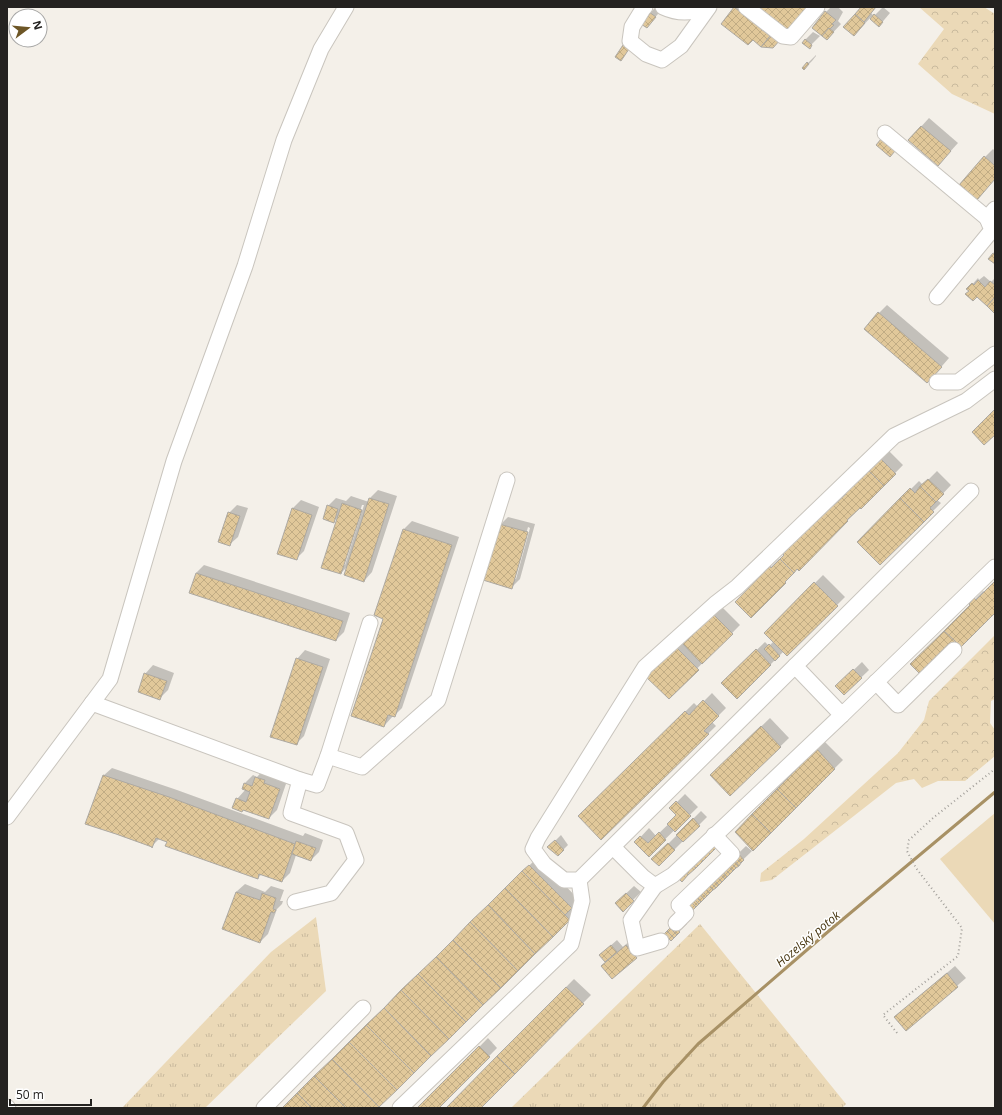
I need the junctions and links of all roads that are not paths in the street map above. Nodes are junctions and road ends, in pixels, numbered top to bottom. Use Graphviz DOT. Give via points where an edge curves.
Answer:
graph roads {
  1 [pos="346,7"];
  2 [pos="645,7"];
  3 [pos="663,7"];
  4 [pos="706,7"];
  5 [pos="709,7"];
  6 [pos="746,7"];
  7 [pos="817,7"];
  8 [pos="885,134"];
  9 [pos="991,213"];
  10 [pos="937,297"];
  11 [pos="995,354"];
  12 [pos="995,379"];
  13 [pos="937,382"];
  14 [pos="507,480"];
  15 [pos="970,491"];
  16 [pos="995,567"];
  17 [pos="370,623"];
  18 [pos="954,650"];
  19 [pos="795,666"];
  20 [pos="876,682"];
  21 [pos="92,703"];
  22 [pos="842,715"];
  23 [pos="328,756"];
  24 [pos="300,780"];
  25 [pos="7,817"];
  26 [pos="714,835"];
  27 [pos="613,847"];
  28 [pos="579,880"];
  29 [pos="655,886"];
  30 [pos="295,902"];
  31 [pos="676,923"];
  32 [pos="661,941"];
  33 [pos="363,1008"];
  34 [pos="264,1108"];
  35 [pos="400,1108"];
  1 -- 21 [label="street" via="321,49 284,140 245,266 174,461 110,679"];
  2 -- 5 [label="street" via="632,27 630,41 646,54 662,60 681,46"];
  3 -- 4 [label="street" via="680,13 696,12"];
  6 -- 7 [label="street" via="783,36 791,37"];
  8 -- 9 [label="street"];
  9 -- 10 [label="street" via="992,230"];
  11 -- 13 [label="street" via="958,382"];
  12 -- 28 [label="street" via="966,401 894,436 737,587 645,667 533,849 544,864 564,880"];
  14 -- 23 [label="street" via="438,700 362,767"];
  15 -- 19 [label="street"];
  16 -- 20 [label="street"];
  17 -- 23 [label="street"];
  18 -- 20 [label="street" via="898,705"];
  19 -- 22 [label="street"];
  19 -- 27 [label="street"];
  20 -- 22 [label="street"];
  21 -- 24 [label="street"];
  21 -- 25 [label="street"];
  22 -- 26 [label="street"];
  23 -- 24 [label="street" via="317,785"];
  24 -- 30 [label="street" via="291,813 346,833 356,860 331,893"];
  26 -- 29 [label="street" via="673,876"];
  26 -- 31 [label="street" via="732,854 679,905 686,913"];
  27 -- 28 [label="street"];
  27 -- 29 [label="street"];
  28 -- 35 [label="street" via="582,901 571,944"];
  29 -- 32 [label="street" via="631,920 637,948"];
  33 -- 34 [label="street"];
}
